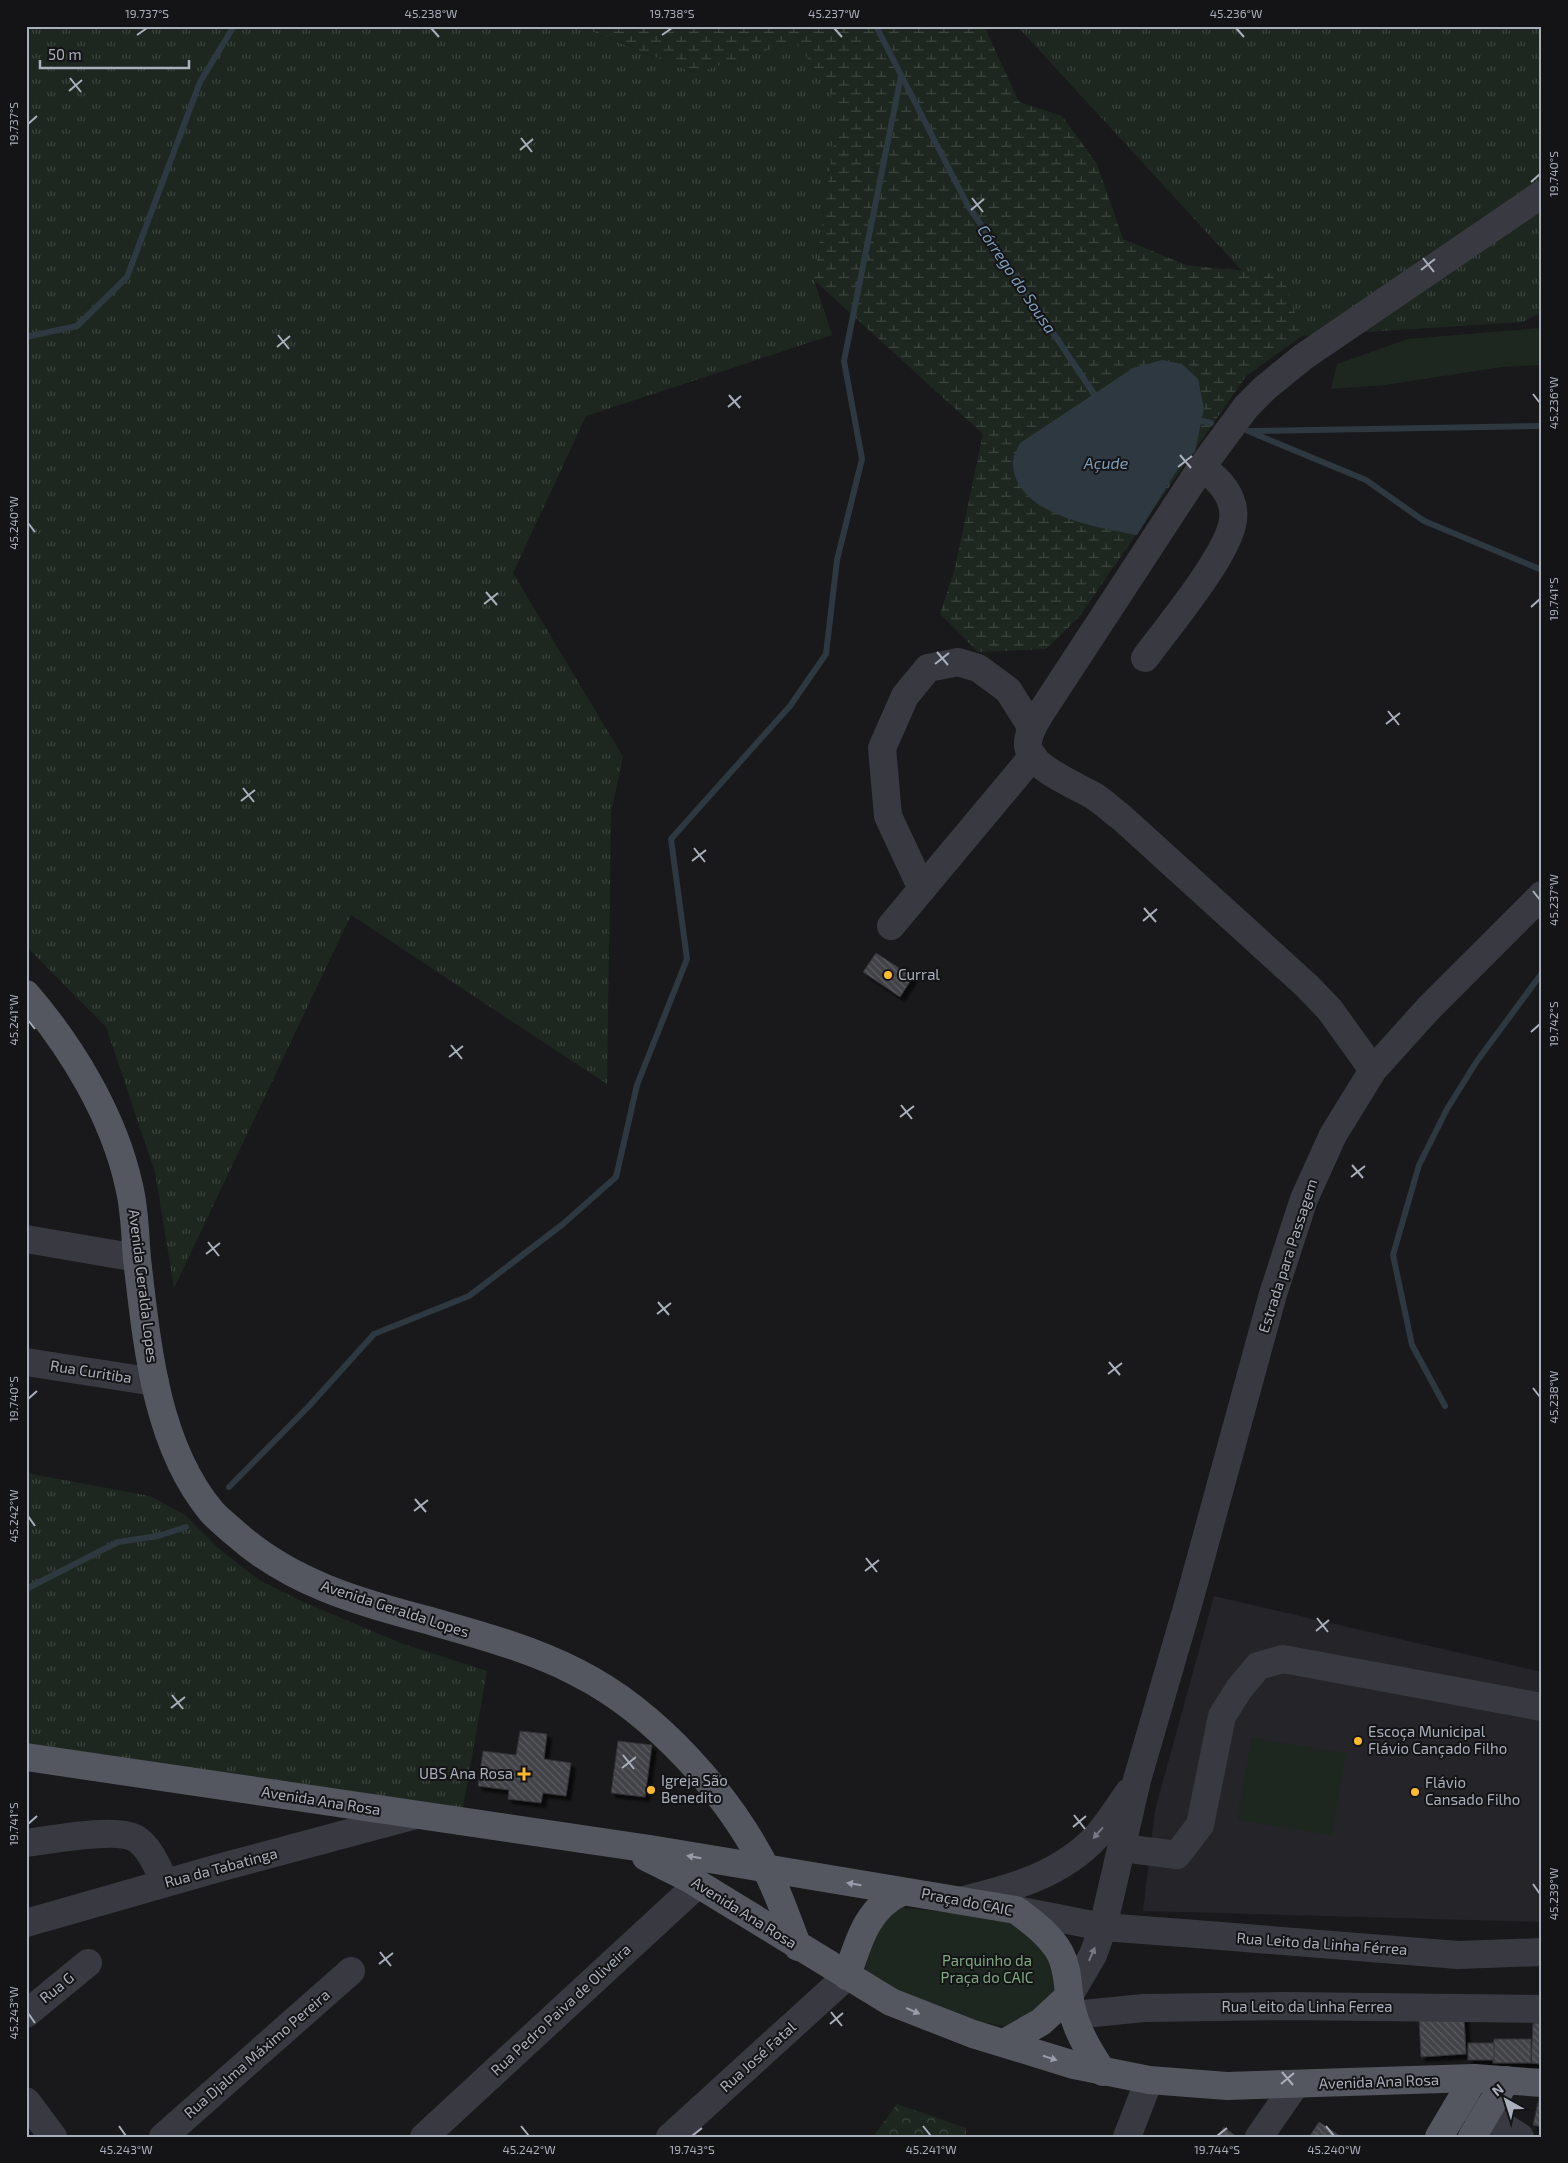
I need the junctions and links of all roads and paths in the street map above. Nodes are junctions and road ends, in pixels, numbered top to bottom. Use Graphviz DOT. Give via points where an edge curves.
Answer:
graph roads {
  1 [pos="1542,194"];
  2 [pos="1201,468"];
  3 [pos="1145,658"];
  4 [pos="1032,728"];
  5 [pos="1033,756"];
  6 [pos="922,889"];
  7 [pos="1542,895"];
  8 [pos="891,926"];
  9 [pos="26,994"];
  10 [pos="1374,1070"];
  11 [pos="26,1239"];
  12 [pos="137,1258"];
  13 [pos="26,1362"];
  14 [pos="155,1382"];
  15 [pos="1542,1706"];
  16 [pos="26,1757"];
  17 [pos="1137,1780"];
  18 [pos="416,1815"];
  19 [pos="26,1843"];
  20 [pos="616,1844"];
  21 [pos="1122,1848"];
  22 [pos="767,1870"];
  23 [pos="164,1883"];
  24 [pos="698,1884"];
  25 [pos="902,1892"];
  26 [pos="963,1900"];
  27 [pos="1016,1910"];
  28 [pos="26,1923"];
  29 [pos="1103,1927"];
  30 [pos="798,1947"];
  31 [pos="1542,1952"];
  32 [pos="88,1963"];
  33 [pos="351,1972"];
  34 [pos="858,1983"];
  35 [pos="1071,2006"];
  36 [pos="1542,2009"];
  37 [pos="26,2014"];
  38 [pos="1004,2042"];
  39 [pos="1103,2072"];
  40 [pos="1474,2078"];
  41 [pos="1149,2080"];
  42 [pos="1506,2080"];
  43 [pos="1542,2082"];
  44 [pos="1295,2085"];
  45 [pos="26,2100"];
  46 [pos="1460,2104"];
  47 [pos="1479,2126"];
  48 [pos="53,2137"];
  49 [pos="163,2137"];
  50 [pos="424,2137"];
  51 [pos="670,2137"];
  52 [pos="1127,2137"];
  53 [pos="1260,2137"];
  54 [pos="1439,2137"];
  55 [pos="1520,2137"];
  1 -- 2 [label="street" via="1296,363 1246,408"];
  2 -- 3 [label="street" via="1216,476 1230,501 1233,519 1228,538 1217,559"];
  2 -- 4 [label="street"];
  4 -- 5 [label="street" via="1028,748"];
  4 -- 6 [label="street" via="1008,690 978,668 958,662 928,668 905,696 882,748 888,816"];
  5 -- 6 [label="street"];
  5 -- 10 [label="street" via="1046,769 1096,797 1121,817 1232,916 1330,1010"];
  6 -- 8 [label="street"];
  7 -- 10 [label="street, Estrada para Passagem" via="1428,1008"];
  9 -- 12 [label="main road, Avenida Geralda Lopes" via="68,1051 110,1123 130,1190"];
  10 -- 17 [label="street, Estrada para Passagem" via="1333,1134 1304,1199 1273,1294"];
  11 -- 12 [label="street"];
  12 -- 14 [label="main road, Avenida Geralda Lopes"];
  13 -- 14 [label="street, Rua Curitiba"];
  14 -- 22 [label="main road, Avenida Geralda Lopes" via="169,1433 190,1479 212,1512 252,1549 294,1575 338,1594 524,1651 577,1672 620,1698 656,1728 704,1777"];
  15 -- 21 [label="street" via="1283,1659 1258,1666 1222,1716 1200,1825 1177,1854"];
  16 -- 18 [label="main road, Avenida Ana Rosa"];
  17 -- 21 [label="street, Estrada para Passagem"];
  17 -- 26 [label="street, one-way" via="1096,1836 1065,1863 1032,1881"];
  18 -- 20 [label="main road, Avenida Ana Rosa"];
  18 -- 23 [label="street, Rua da Tabatinga"];
  19 -- 23 [label="street" via="103,1834 134,1838 145,1847"];
  22 -- 20 [label="main road, Avenida Ana Rosa, one-way"];
  20 -- 24 [label="main road, Avenida Ana Rosa"];
  21 -- 29 [label="street, Estrada para Passagem"];
  25 -- 22 [label="main road, Avenida Ana Rosa, one-way"];
  22 -- 30 [label="main road, Avenida Geralda Lopes"];
  23 -- 28 [label="street, Rua da Tabatinga"];
  24 -- 30 [label="main road, Avenida Ana Rosa"];
  24 -- 50 [label="street, Rua Pedro Paiva de Oliveira"];
  25 -- 26 [label="main road, Praça do CAIC"];
  25 -- 34 [label="main road" via="886,1901 867,1922 854,1952"];
  26 -- 27 [label="main road, Praça do CAIC"];
  27 -- 29 [label="street, Rua Leito da Linha Férrea"];
  27 -- 35 [label="main road, Praça do CAIC" via="1049,1938 1060,1953 1066,1967"];
  29 -- 31 [label="street, Rua Leito da Linha Férrea" via="1458,1955"];
  35 -- 29 [label="street, Estrada para Passagem, one-way"];
  30 -- 34 [label="main road, Avenida Ana Rosa"];
  32 -- 37 [label="street, Rua G"];
  33 -- 49 [label="street, Rua Djalma Máximo Pereira"];
  34 -- 38 [label="main road, one-way" via="930,2019"];
  34 -- 51 [label="street, Rua José Fatal"];
  35 -- 36 [label="street, Rua Leito da Linha Ferrea"];
  35 -- 38 [label="main road"];
  35 -- 39 [label="main road, Praça do CAIC" via="1086,2044"];
  38 -- 39 [label="main road, Avenida Ana Rosa, one-way"];
  39 -- 41 [label="main road, Avenida Ana Rosa"];
  40 -- 42 [label="main road, Avenida Ana Rosa"];
  40 -- 44 [label="main road, Avenida Ana Rosa"];
  40 -- 46 [label="main road"];
  41 -- 44 [label="main road, Avenida Ana Rosa" via="1227,2086"];
  41 -- 52 [label="street"];
  42 -- 43 [label="main road, Avenida Ana Rosa"];
  42 -- 47 [label="main road"];
  44 -- 53 [label="street"];
  45 -- 48 [label="street"];
  46 -- 47 [label="street"];
  46 -- 54 [label="main road"];
  47 -- 55 [label="street"];
}
